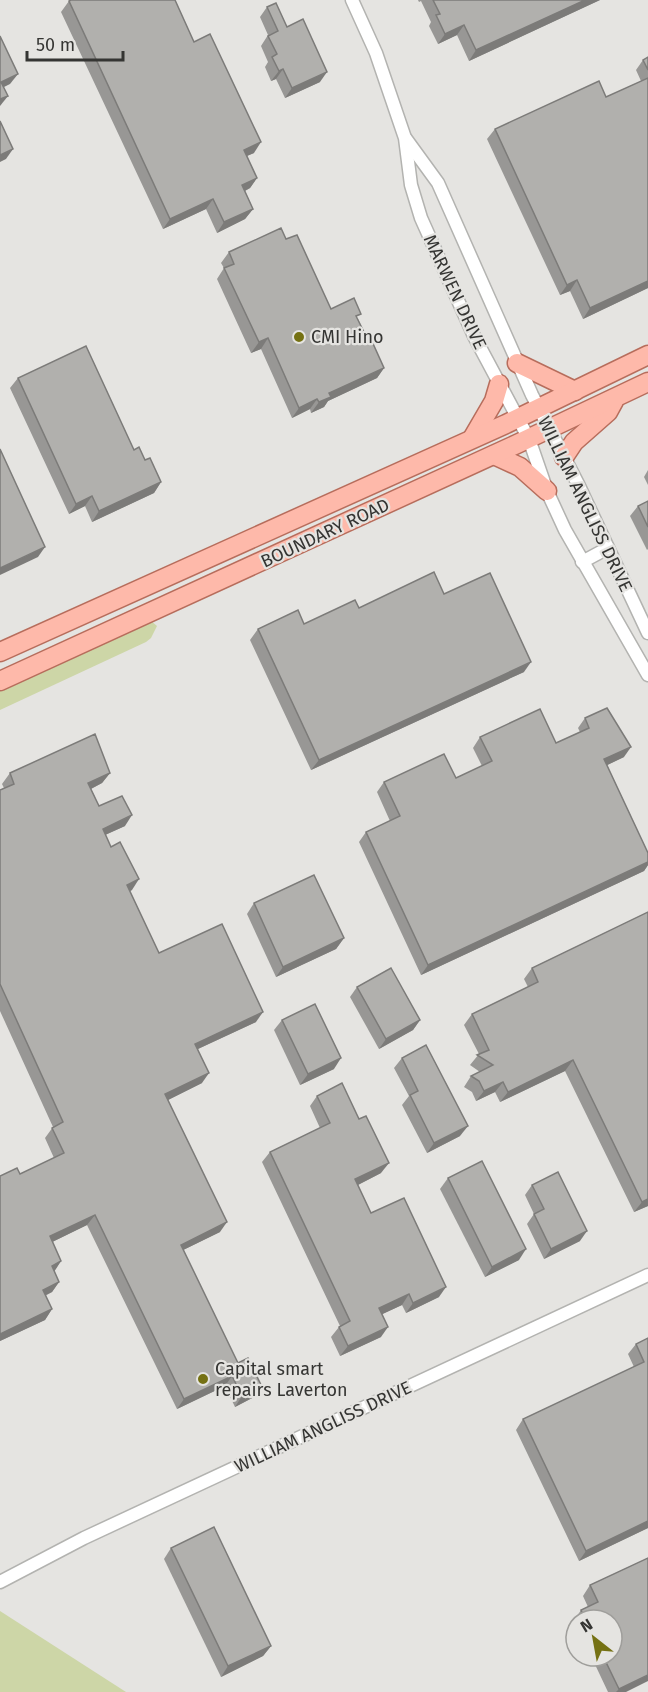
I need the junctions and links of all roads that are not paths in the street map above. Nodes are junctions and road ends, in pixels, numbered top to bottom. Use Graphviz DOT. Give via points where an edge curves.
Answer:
graph roads {
  1 [pos="352,0"];
  2 [pos="405,138"];
  3 [pos="648,355"];
  4 [pos="517,363"];
  5 [pos="648,382"];
  6 [pos="499,384"];
  7 [pos="575,391"];
  8 [pos="616,397"];
  9 [pos="538,409"];
  10 [pos="518,418"];
  11 [pos="548,428"];
  12 [pos="473,437"];
  13 [pos="529,439"];
  14 [pos="494,455"];
  15 [pos="564,457"];
  16 [pos="547,490"];
  17 [pos="608,548"];
  18 [pos="582,562"];
  19 [pos="147,586"];
  20 [pos="162,608"];
  21 [pos="648,633"];
  22 [pos="0,652"];
  23 [pos="648,675"];
  24 [pos="0,681"];
  25 [pos="648,1275"];
  26 [pos="0,1582"];
  1 -- 2 [label="street, MARWEN DRIVE" via="376,53"];
  2 -- 4 [label="street, MARWEN DRIVE" via="438,183"];
  2 -- 6 [label="street, MARWEN DRIVE" via="411,185 421,218"];
  3 -- 7 [label="main road, BOUNDARY ROAD"];
  4 -- 7 [label="main road"];
  4 -- 9 [label="street, MARWEN DRIVE"];
  5 -- 8 [label="main road, BOUNDARY ROAD"];
  6 -- 10 [label="street, MARWEN DRIVE"];
  6 -- 12 [label="main road"];
  7 -- 9 [label="main road, BOUNDARY ROAD"];
  8 -- 11 [label="main road, BOUNDARY ROAD"];
  8 -- 15 [label="main road" via="608,412 579,436"];
  9 -- 10 [label="main road, BOUNDARY ROAD"];
  9 -- 11 [label="street, WILLIAM ANGLISS DRIVE"];
  10 -- 12 [label="main road, BOUNDARY ROAD"];
  10 -- 13 [label="street, MARWEN DRIVE"];
  11 -- 13 [label="main road, BOUNDARY ROAD"];
  11 -- 15 [label="street, WILLIAM ANGLISS DRIVE"];
  12 -- 19 [label="main road, BOUNDARY ROAD"];
  13 -- 14 [label="main road, BOUNDARY ROAD"];
  13 -- 16 [label="street, WILLIAM ANGLISS DRIVE"];
  14 -- 16 [label="main road" via="520,467"];
  14 -- 20 [label="main road, BOUNDARY ROAD"];
  15 -- 17 [label="street, WILLIAM ANGLISS DRIVE"];
  16 -- 18 [label="street, WILLIAM ANGLISS DRIVE"];
  17 -- 18 [label="street"];
  17 -- 21 [label="street, WILLIAM ANGLISS DRIVE"];
  18 -- 23 [label="street, WILLIAM ANGLISS DRIVE"];
  19 -- 20 [label="main road"];
  19 -- 22 [label="main road, BOUNDARY ROAD"];
  20 -- 24 [label="main road, BOUNDARY ROAD"];
  25 -- 26 [label="street, WILLIAM ANGLISS DRIVE" via="84,1538"];
}
